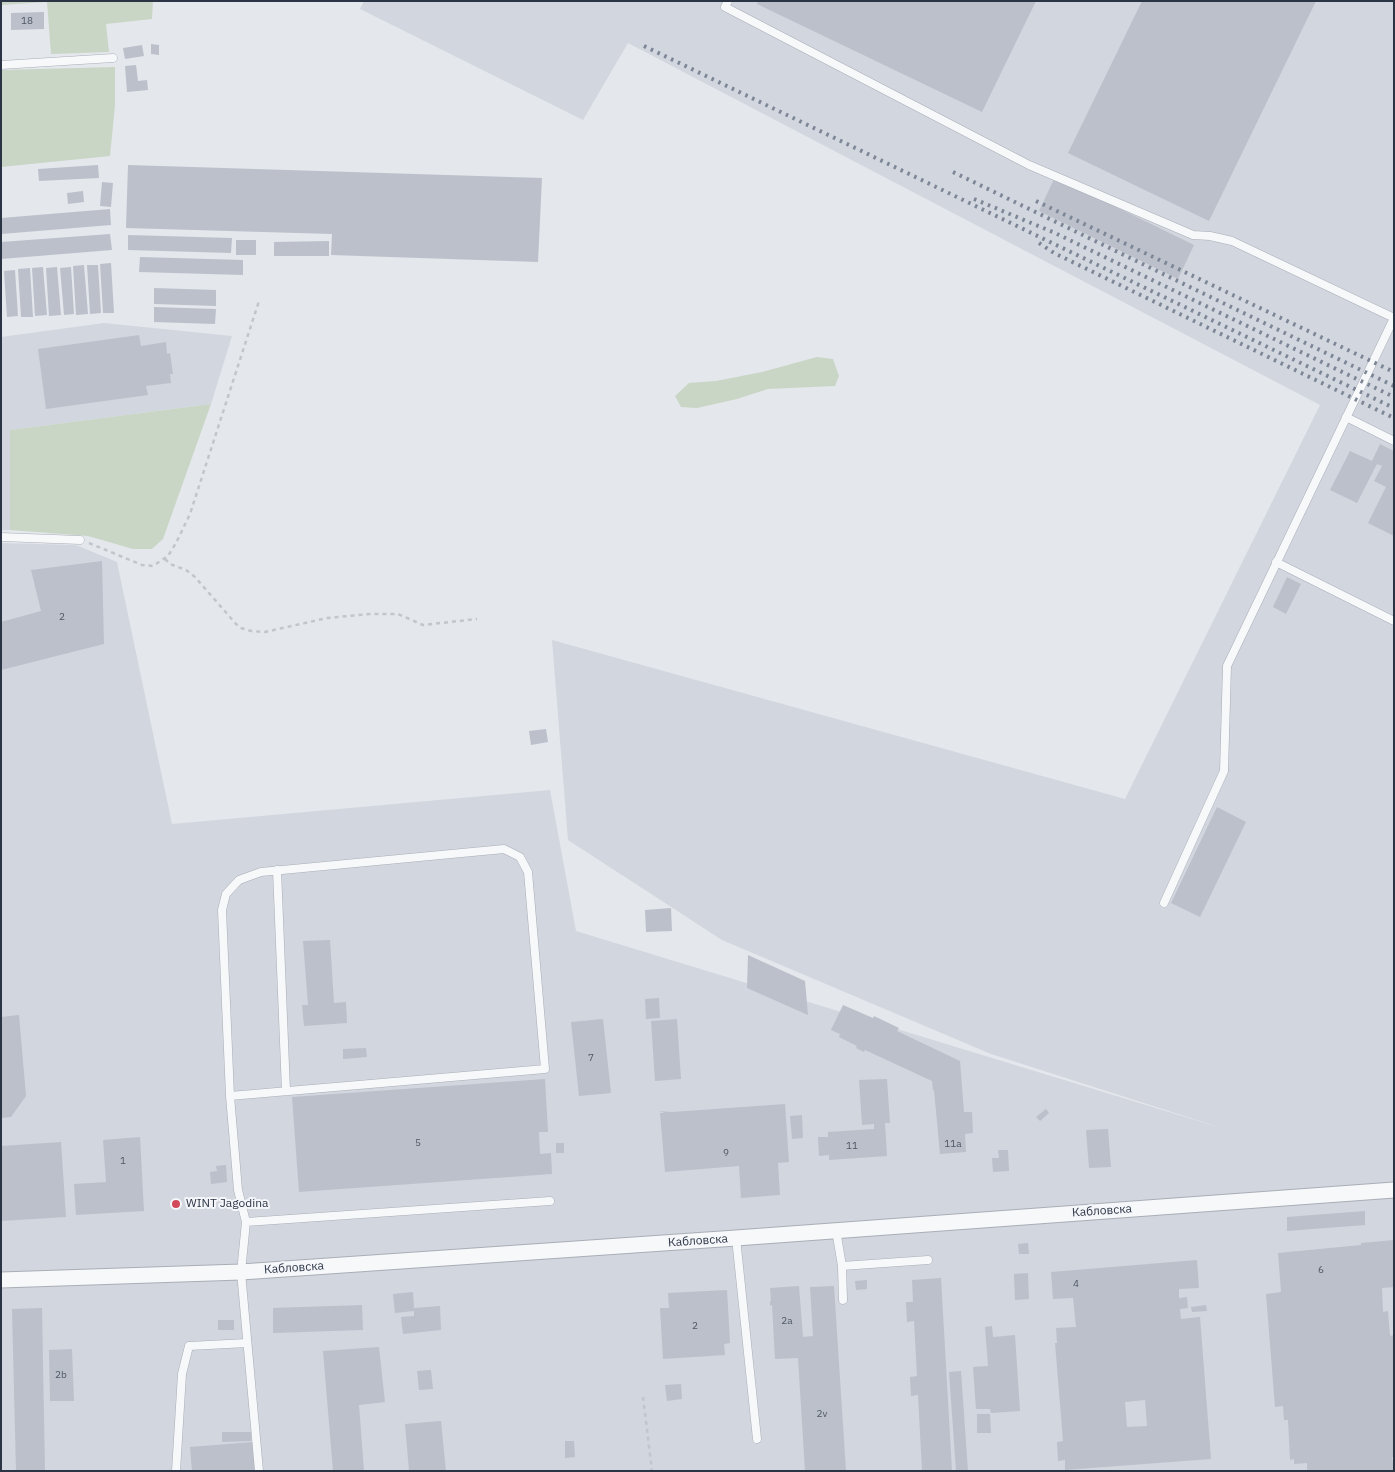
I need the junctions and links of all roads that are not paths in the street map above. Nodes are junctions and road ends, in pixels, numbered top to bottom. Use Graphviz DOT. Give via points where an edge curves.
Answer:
graph roads {
  1 [pos="728,1"];
  2 [pos="113,58"];
  3 [pos="1,65"];
  4 [pos="1394,318"];
  5 [pos="1346,417"];
  6 [pos="1394,441"];
  7 [pos="1,537"];
  8 [pos="80,540"];
  9 [pos="1276,562"];
  10 [pos="1394,621"];
  11 [pos="277,870"];
  12 [pos="1164,902"];
  13 [pos="286,1091"];
  14 [pos="230,1096"];
  15 [pos="1394,1190"];
  16 [pos="550,1200"];
  17 [pos="246,1222"];
  18 [pos="836,1230"];
  19 [pos="736,1238"];
  20 [pos="928,1260"];
  21 [pos="842,1266"];
  22 [pos="240,1272"];
  23 [pos="1,1280"];
  24 [pos="843,1300"];
  25 [pos="247,1343"];
  26 [pos="757,1438"];
  27 [pos="176,1471"];
  28 [pos="259,1471"];
  1 -- 4 [label="lane" via="725,7 1029,165 1193,235 1232,241"];
  2 -- 3 [label="lane"];
  4 -- 5 [label="lane"];
  5 -- 6 [label="lane"];
  5 -- 9 [label="lane"];
  7 -- 8 [label="lane"];
  9 -- 10 [label="lane"];
  9 -- 12 [label="lane" via="1227,666 1224,771"];
  11 -- 13 [label="lane"];
  11 -- 13 [label="lane" via="504,849 520,857 528,872 545,1069"];
  11 -- 14 [label="lane" via="239,880 226,894 222,910"];
  13 -- 14 [label="lane"];
  14 -- 17 [label="lane" via="238,1190"];
  15 -- 18 [label="street, Кабловска"];
  16 -- 17 [label="lane"];
  17 -- 22 [label="lane"];
  18 -- 19 [label="street, Кабловска"];
  18 -- 21 [label="lane"];
  19 -- 22 [label="street, Кабловска"];
  19 -- 26 [label="lane"];
  20 -- 21 [label="lane"];
  21 -- 24 [label="lane"];
  22 -- 23 [label="street, Кабловска"];
  22 -- 25 [label="lane"];
  25 -- 27 [label="lane" via="189,1346 182,1374"];
  25 -- 28 [label="lane"];
}
